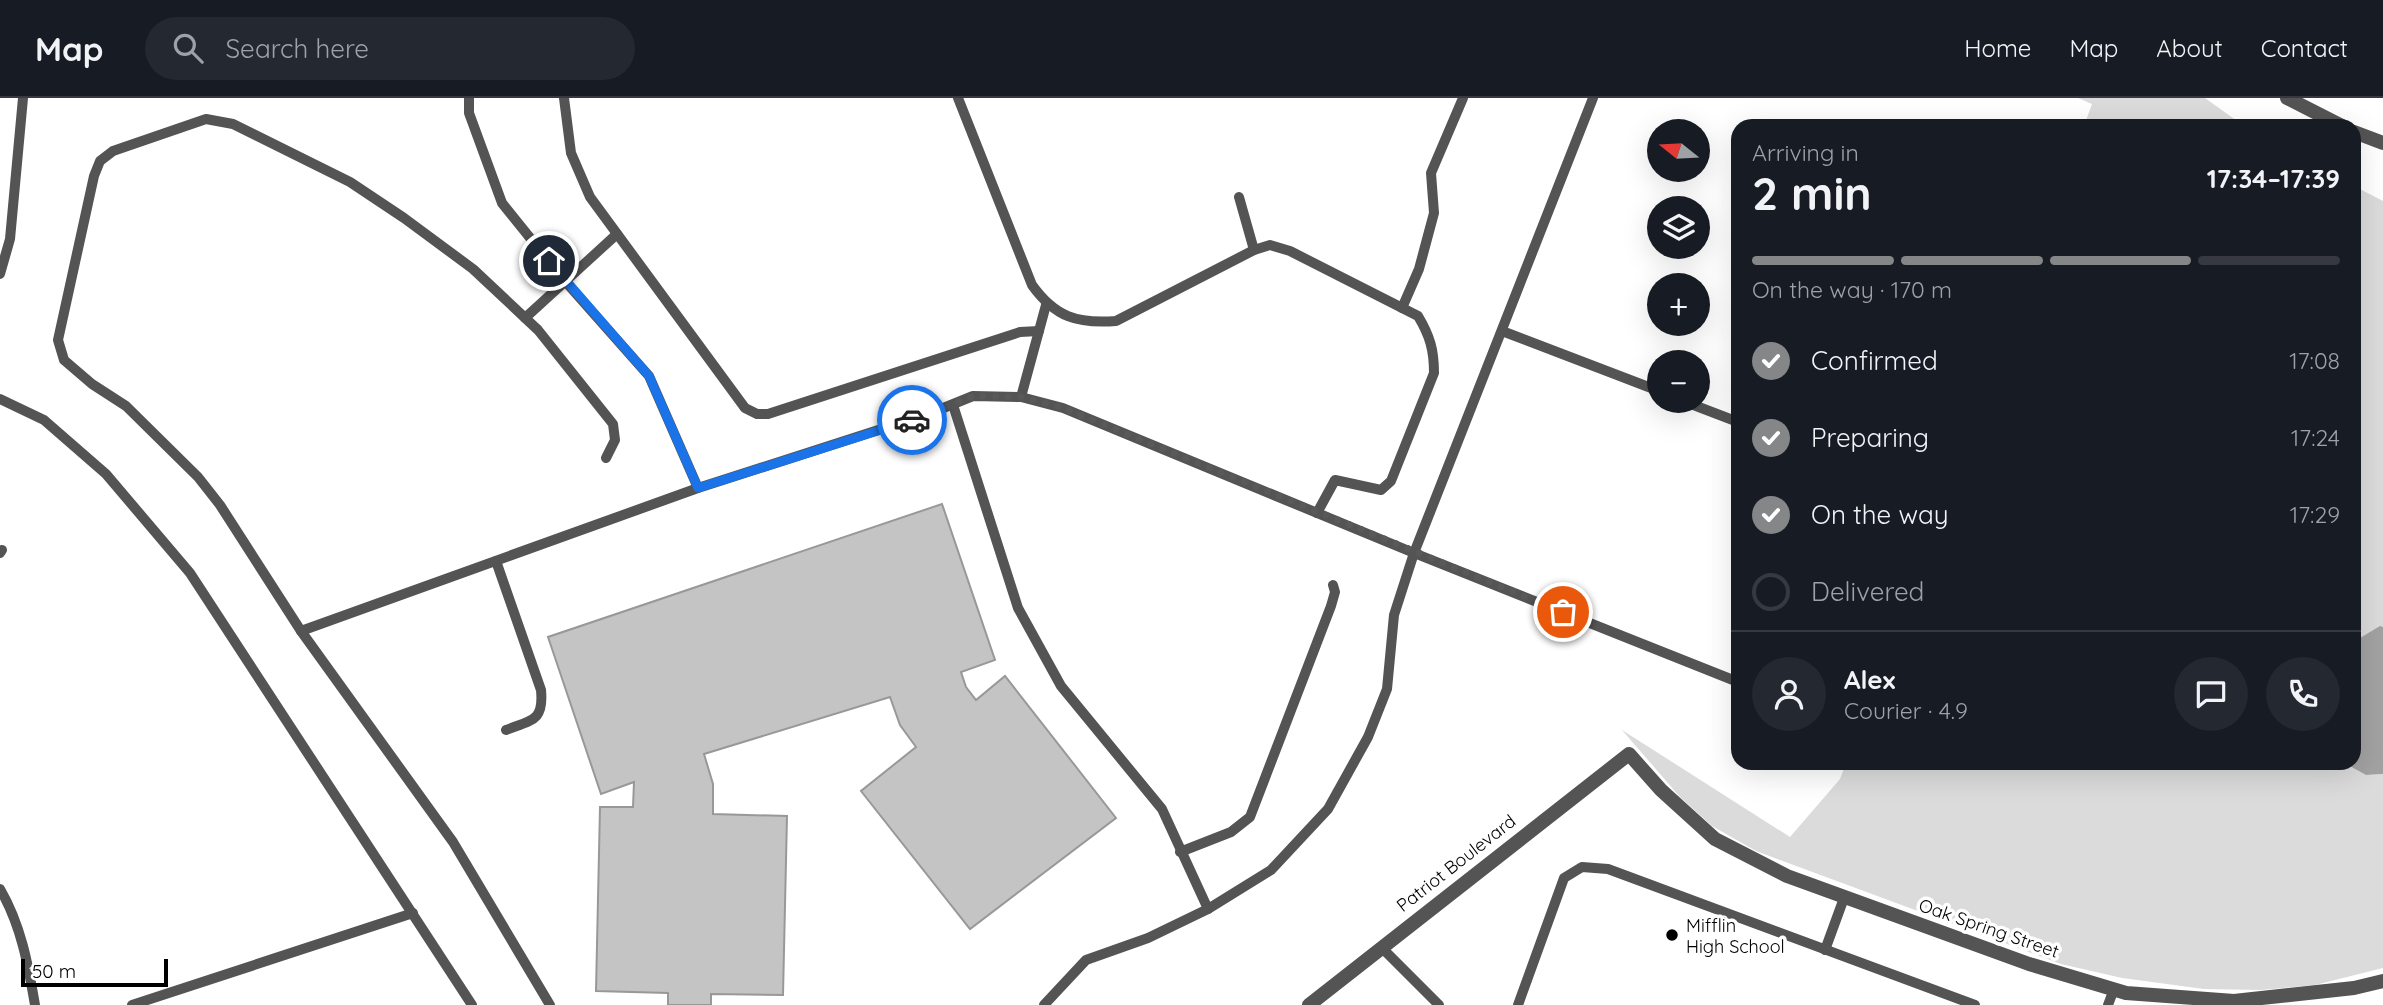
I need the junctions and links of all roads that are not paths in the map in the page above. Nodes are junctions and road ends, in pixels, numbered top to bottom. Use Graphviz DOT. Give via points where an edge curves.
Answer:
graph roads {
  1 [pos="23,98"];
  2 [pos="469,98"];
  3 [pos="564,98"];
  4 [pos="958,98"];
  5 [pos="1463,98"];
  6 [pos="1593,98"];
  7 [pos="2287,98"];
  8 [pos="2328,119"];
  9 [pos="2361,135"];
  10 [pos="2383,143"];
  11 [pos="1239,197"];
  12 [pos="617,234"];
  13 [pos="1254,250"];
  14 [pos="0,274"];
  15 [pos="564,280"];
  16 [pos="1046,305"];
  17 [pos="1402,309"];
  18 [pos="525,318"];
  19 [pos="1039,331"];
  20 [pos="1502,331"];
  21 [pos="1647,386"];
  22 [pos="1021,397"];
  23 [pos="0,399"];
  24 [pos="953,405"];
  25 [pos="1710,411"];
  26 [pos="1731,419"];
  27 [pos="606,458"];
  28 [pos="698,488"];
  29 [pos="1317,513"];
  30 [pos="1414,553"];
  31 [pos="496,561"];
  32 [pos="1333,585"];
  33 [pos="301,631"];
  34 [pos="1731,679"];
  35 [pos="506,730"];
  36 [pos="1629,754"];
  37 [pos="1180,852"];
  38 [pos="0,889"];
  39 [pos="1844,898"];
  40 [pos="1208,909"];
  41 [pos="413,913"];
  42 [pos="1381,947"];
  43 [pos="1825,950"];
  44 [pos="2383,981"];
  45 [pos="2114,989"];
  46 [pos="2283,1000"];
  47 [pos="35,1005"];
  48 [pos="132,1005"];
  49 [pos="472,1005"];
  50 [pos="550,1005"];
  51 [pos="1044,1005"];
  52 [pos="1309,1005"];
  53 [pos="1439,1005"];
  54 [pos="1518,1005"];
  55 [pos="1974,1005"];
  56 [pos="2108,1005"];
  1 -- 14 [label="lane" via="10,239"];
  2 -- 15 [label="lane" via="469,113 502,203"];
  3 -- 12 [label="lane" via="571,153 590,197"];
  4 -- 16 [label="lane" via="1032,285"];
  5 -- 17 [label="lane" via="1431,173 1433,213 1419,269"];
  6 -- 20 [label="lane"];
  7 -- 8 [label="street"];
  9 -- 10 [label="street"];
  11 -- 13 [label="lane"];
  12 -- 15 [label="lane"];
  12 -- 19 [label="lane" via="745,408 757,414 1020,332"];
  13 -- 16 [label="lane" via="1116,321 1091,323"];
  13 -- 17 [label="lane" via="1270,245 1290,251"];
  15 -- 18 [label="lane"];
  15 -- 28 [label="lane" via="649,376"];
  16 -- 19 [label="lane"];
  17 -- 29 [label="lane" via="1418,316 1429,335 1434,373 1391,481 1381,490 1335,480"];
  18 -- 27 [label="lane" via="613,424 615,440"];
  18 -- 33 [label="lane" via="473,269 350,182 233,124 206,119 113,151 100,160 58,340 64,360 126,406 198,477"];
  19 -- 22 [label="lane"];
  20 -- 21 [label="lane"];
  20 -- 30 [label="lane"];
  22 -- 24 [label="lane" via="973,396"];
  22 -- 29 [label="lane" via="1063,408"];
  23 -- 41 [label="lane" via="44,420 106,474 190,573"];
  24 -- 28 [label="lane"];
  24 -- 37 [label="lane" via="1018,608 1061,686 1162,809"];
  25 -- 26 [label="lane"];
  28 -- 31 [label="lane"];
  29 -- 30 [label="lane"];
  30 -- 34 [label="lane"];
  30 -- 40 [label="lane" via="1394,615 1387,689 1368,737 1328,809 1271,870"];
  31 -- 33 [label="lane"];
  31 -- 35 [label="lane" via="541,690 542,705 531,721"];
  32 -- 37 [label="lane" via="1331,606 1250,817 1231,832"];
  33 -- 50 [label="lane" via="453,842"];
  36 -- 39 [label="street, Oak Spring Street" via="1715,839 1787,876"];
  36 -- 42 [label="street, Patriot Boulevard"];
  37 -- 40 [label="lane"];
  38 -- 47 [label="lane" via="20,935"];
  39 -- 43 [label="lane"];
  39 -- 45 [label="street, Oak Spring Street"];
  40 -- 51 [label="lane" via="1148,938 1086,960"];
  41 -- 48 [label="lane"];
  41 -- 49 [label="lane"];
  42 -- 52 [label="street, Patriot Boulevard"];
  42 -- 53 [label="lane"];
  43 -- 54 [label="lane" via="1608,869 1582,867 1564,878"];
  43 -- 55 [label="lane"];
  44 -- 46 [label="street, Oak Spring Street"];
  45 -- 46 [label="street, Oak Spring Street" via="2234,1001"];
  45 -- 56 [label="lane"];
}
